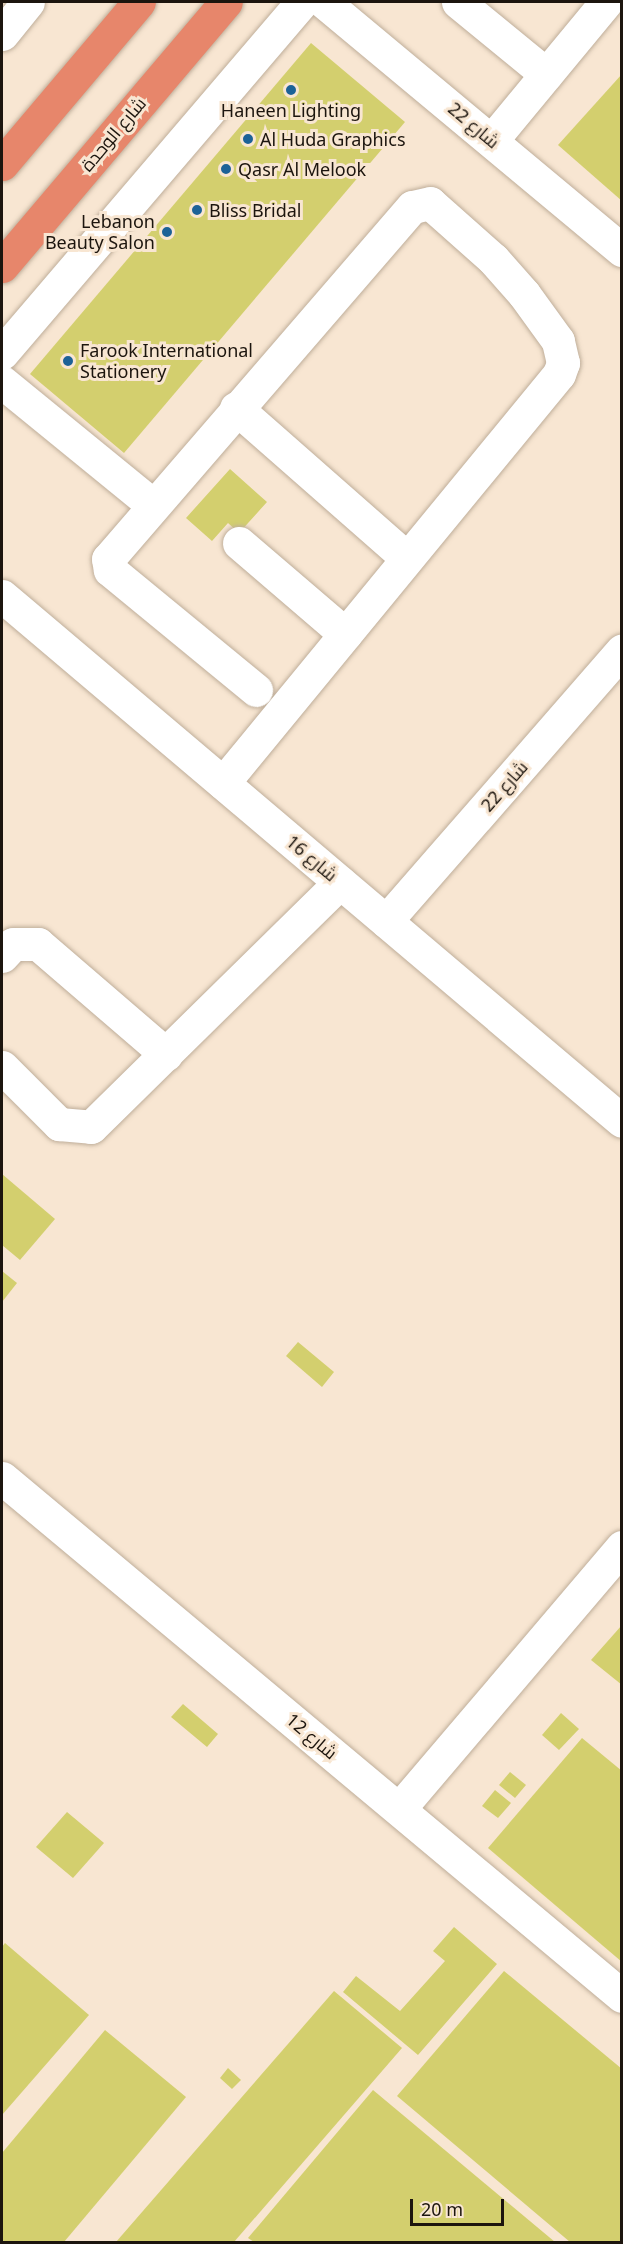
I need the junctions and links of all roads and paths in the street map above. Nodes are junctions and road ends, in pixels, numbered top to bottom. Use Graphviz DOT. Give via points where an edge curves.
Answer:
graph roads {
  1 [pos="28,2"];
  2 [pos="139,2"];
  3 [pos="225,2"];
  4 [pos="302,2"];
  5 [pos="324,2"];
  6 [pos="458,2"];
  7 [pos="606,2"];
  8 [pos="2,34"];
  9 [pos="546,74"];
  10 [pos="492,140"];
  11 [pos="2,164"];
  12 [pos="621,250"];
  13 [pos="2,266"];
  14 [pos="2,352"];
  15 [pos="2,382"];
  16 [pos="236,408"];
  17 [pos="153,505"];
  18 [pos="239,543"];
  19 [pos="407,558"];
  20 [pos="2,596"];
  21 [pos="345,634"];
  22 [pos="621,650"];
  23 [pos="256,690"];
  24 [pos="224,783"];
  25 [pos="340,882"];
  26 [pos="386,921"];
  27 [pos="2,956"];
  28 [pos="166,1054"];
  29 [pos="2,1067"];
  30 [pos="621,1121"];
  31 [pos="2,1478"];
  32 [pos="621,1547"];
  33 [pos="399,1809"];
  34 [pos="621,1996"];
  1 -- 8 [label="street"];
  2 -- 11 [label="highway"];
  3 -- 13 [label="highway, شارع الوحدة"];
  4 -- 14 [label="street"];
  5 -- 10 [label="street, شارع 22"];
  6 -- 9 [label="street"];
  7 -- 9 [label="street"];
  9 -- 10 [label="street"];
  10 -- 12 [label="street, شارع 22"];
  15 -- 17 [label="street"];
  16 -- 17 [label="street"];
  16 -- 19 [label="street"];
  16 -- 19 [label="street" via="412,207 423,202 436,206 524,294 558,341 563,363 559,374"];
  17 -- 23 [label="street" via="110,555 108,566"];
  18 -- 21 [label="street"];
  19 -- 21 [label="street"];
  20 -- 24 [label="street, شارع 16"];
  21 -- 24 [label="street"];
  22 -- 26 [label="street, شارع 22"];
  24 -- 25 [label="street, شارع 16"];
  25 -- 26 [label="street, شارع 16"];
  25 -- 28 [label="street"];
  26 -- 30 [label="street, شارع 16"];
  27 -- 28 [label="street" via="13,944 38,944"];
  28 -- 29 [label="street" via="91,1126 59,1124"];
  31 -- 33 [label="street, شارع 12"];
  32 -- 33 [label="street"];
  33 -- 34 [label="street, شارع 12"];
}
